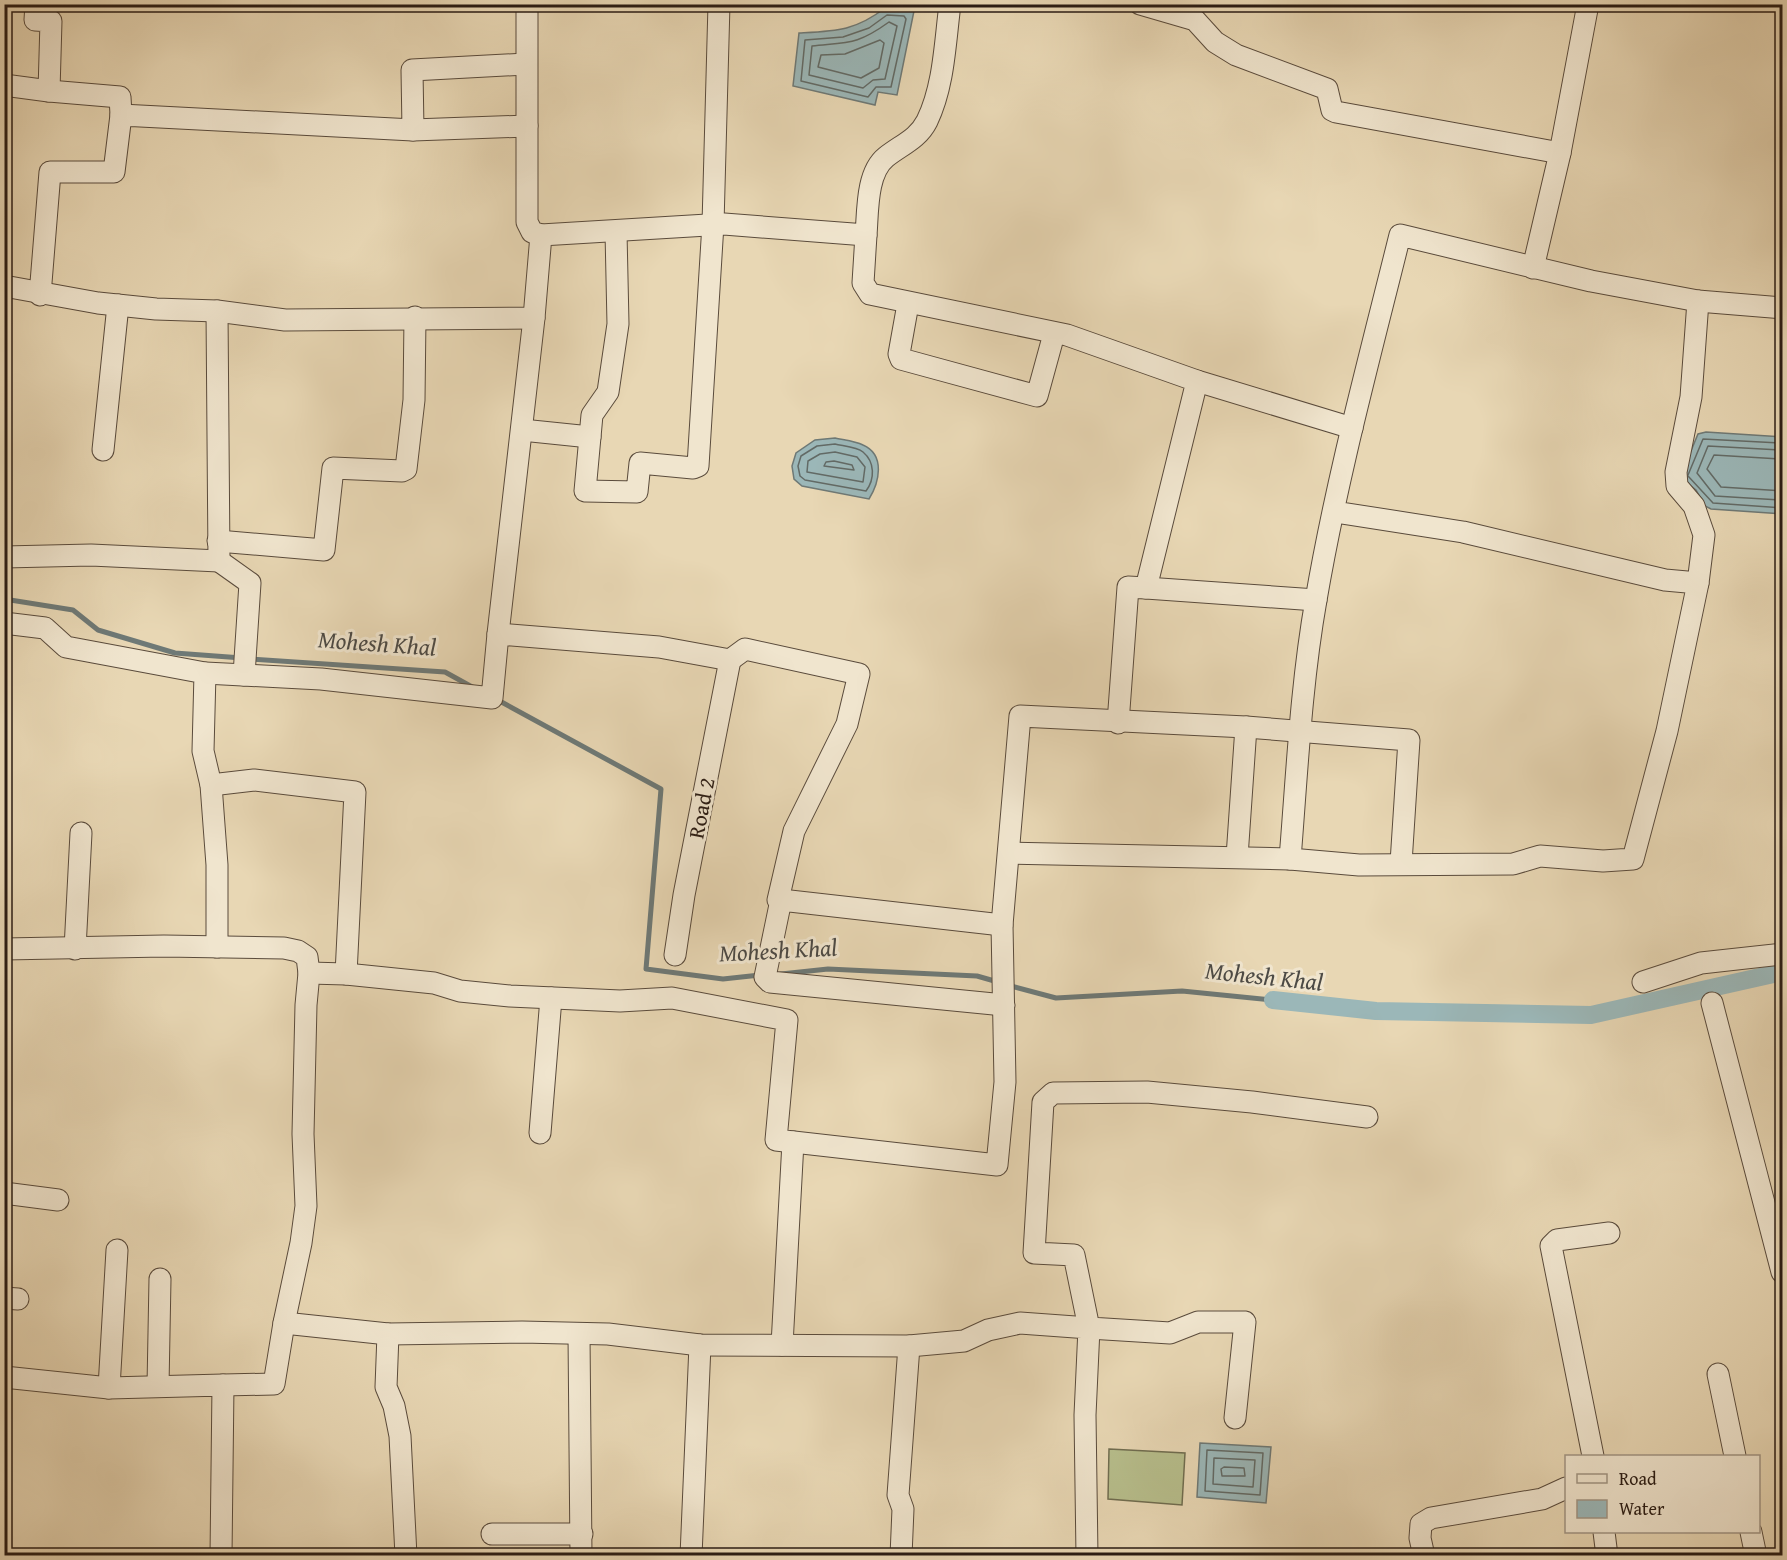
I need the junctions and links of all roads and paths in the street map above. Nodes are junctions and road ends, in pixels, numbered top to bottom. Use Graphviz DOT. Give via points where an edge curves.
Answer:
graph roads {
  1 [pos="36,4"];
  2 [pos="526,4"];
  3 [pos="720,4"];
  4 [pos="950,4"];
  5 [pos="1140,4"];
  6 [pos="1588,4"];
  7 [pos="526,64"];
  8 [pos="4,85"];
  9 [pos="49,91"];
  10 [pos="122,115"];
  11 [pos="527,126"];
  12 [pos="413,129"];
  13 [pos="1560,153"];
  14 [pos="713,224"];
  15 [pos="616,232"];
  16 [pos="541,235"];
  17 [pos="866,235"];
  18 [pos="1533,268"];
  19 [pos="4,286"];
  20 [pos="40,294"];
  21 [pos="1698,301"];
  22 [pos="908,304"];
  23 [pos="118,305"];
  24 [pos="1782,308"];
  25 [pos="217,311"];
  26 [pos="415,317"];
  27 [pos="534,318"];
  28 [pos="1054,334"];
  29 [pos="1197,381"];
  30 [pos="1352,428"];
  31 [pos="522,430"];
  32 [pos="590,437"];
  33 [pos="103,450"];
  34 [pos="1335,512"];
  35 [pos="218,551"];
  36 [pos="4,557"];
  37 [pos="1698,583"];
  38 [pos="1146,588"];
  39 [pos="1316,600"];
  40 [pos="4,623"];
  41 [pos="498,633"];
  42 [pos="730,660"];
  43 [pos="205,673"];
  44 [pos="244,675"];
  45 [pos="1118,723"];
  46 [pos="1246,727"];
  47 [pos="1300,733"];
  48 [pos="210,785"];
  49 [pos="81,834"];
  50 [pos="1010,853"];
  51 [pos="1238,857"];
  52 [pos="1290,859"];
  53 [pos="1401,863"];
  54 [pos="781,900"];
  55 [pos="1002,925"];
  56 [pos="217,947"];
  57 [pos="4,949"];
  58 [pos="75,949"];
  59 [pos="1782,954"];
  60 [pos="675,956"];
  61 [pos="309,973"];
  62 [pos="346,974"];
  63 [pos="1643,982"];
  64 [pos="551,998"];
  65 [pos="1712,1003"];
  66 [pos="1004,1005"];
  67 [pos="1367,1117"];
  68 [pos="540,1133"];
  69 [pos="793,1142"];
  70 [pos="4,1193"];
  71 [pos="58,1200"];
  72 [pos="1609,1233"];
  73 [pos="117,1250"];
  74 [pos="1782,1272"];
  75 [pos="160,1279"];
  76 [pos="284,1323"];
  77 [pos="1089,1328"];
  78 [pos="388,1334"];
  79 [pos="579,1334"];
  80 [pos="700,1345"];
  81 [pos="782,1345"];
  82 [pos="909,1346"];
  83 [pos="1718,1374"];
  84 [pos="4,1377"];
  85 [pos="223,1385"];
  86 [pos="158,1386"];
  87 [pos="110,1388"];
  88 [pos="1235,1418"];
  89 [pos="1593,1455"];
  90 [pos="1735,1455"];
  91 [pos="1565,1488"];
  92 [pos="1604,1533"];
  93 [pos="1751,1533"];
  94 [pos="492,1534"];
  95 [pos="582,1534"];
  96 [pos="221,1556"];
  97 [pos="406,1556"];
  98 [pos="581,1556"];
  99 [pos="691,1556"];
  100 [pos="901,1556"];
  101 [pos="1087,1556"];
  102 [pos="1424,1556"];
  103 [pos="1607,1556"];
  104 [pos="1756,1556"];
  1 -- 9 [label="street" via="35,20 51,21"];
  2 -- 7 [label="street"];
  3 -- 14 [label="street"];
  4 -- 17 [label="street" via="941,77 927,120 918,136 883,159 870,194"];
  5 -- 13 [label="street" via="1195,20 1215,42 1236,55 1327,89 1336,112"];
  6 -- 13 [label="street"];
  7 -- 11 [label="street"];
  7 -- 12 [label="street" via="412,70"];
  8 -- 9 [label="street"];
  9 -- 10 [label="street" via="120,97"];
  10 -- 12 [label="street"];
  10 -- 20 [label="street" via="114,172 50,172"];
  11 -- 12 [label="street"];
  11 -- 16 [label="street" via="527,222 529,229"];
  13 -- 18 [label="street"];
  14 -- 15 [label="street"];
  14 -- 17 [label="street"];
  14 -- 32 [label="street" via="698,466 640,463 637,492 585,491"];
  15 -- 16 [label="street"];
  15 -- 32 [label="street" via="618,324 608,392 592,415"];
  16 -- 27 [label="street"];
  17 -- 22 [label="street" via="862,283 865,290"];
  18 -- 21 [label="street"];
  18 -- 30 [label="street" via="1400,235"];
  19 -- 20 [label="street"];
  20 -- 23 [label="street"];
  21 -- 24 [label="street"];
  21 -- 37 [label="street" via="1691,397 1676,472 1677,486 1694,506 1704,535"];
  22 -- 28 [label="street"];
  22 -- 28 [label="street" via="901,359 1037,396"];
  23 -- 25 [label="street"];
  23 -- 33 [label="street"];
  25 -- 26 [label="street" via="285,320"];
  25 -- 35 [label="street"];
  26 -- 27 [label="street"];
  26 -- 35 [label="street" via="414,400 406,469 333,468 324,550"];
  27 -- 31 [label="street"];
  28 -- 29 [label="street" via="1067,335"];
  29 -- 30 [label="street"];
  29 -- 38 [label="street"];
  30 -- 34 [label="street"];
  31 -- 32 [label="street"];
  31 -- 41 [label="street"];
  34 -- 37 [label="street" via="1421,524 1665,580"];
  34 -- 39 [label="street"];
  35 -- 36 [label="street"];
  35 -- 44 [label="street" via="250,583"];
  37 -- 53 [label="street" via="1667,731 1634,859 1540,856 1513,864"];
  38 -- 39 [label="street"];
  38 -- 45 [label="street" via="1128,587"];
  39 -- 47 [label="street"];
  40 -- 43 [label="street" via="45,628 66,647"];
  41 -- 42 [label="street" via="659,647"];
  41 -- 44 [label="street" via="492,698 321,679"];
  42 -- 54 [label="street" via="746,649 859,675 847,724 794,831 777,900"];
  42 -- 60 [label="street, Road 2"];
  43 -- 44 [label="street"];
  43 -- 48 [label="street" via="203,751"];
  45 -- 46 [label="street"];
  45 -- 50 [label="street" via="1020,716"];
  46 -- 47 [label="street"];
  46 -- 51 [label="street"];
  47 -- 52 [label="street"];
  47 -- 53 [label="street" via="1409,740"];
  48 -- 56 [label="street" via="217,865"];
  48 -- 62 [label="street" via="254,780 355,792"];
  49 -- 58 [label="street"];
  50 -- 51 [label="street"];
  50 -- 55 [label="street"];
  51 -- 52 [label="street"];
  52 -- 53 [label="street" via="1359,865"];
  54 -- 55 [label="street"];
  54 -- 66 [label="street" via="765,977 770,982"];
  55 -- 66 [label="street"];
  56 -- 58 [label="street"];
  56 -- 61 [label="street" via="298,951 306,957"];
  57 -- 58 [label="street"];
  59 -- 63 [label="street" via="1701,963"];
  61 -- 62 [label="street"];
  61 -- 76 [label="street" via="303,1134 306,1206"];
  62 -- 64 [label="street" via="434,984 460,991"];
  64 -- 68 [label="street"];
  64 -- 69 [label="street" via="672,998 787,1020 776,1140"];
  65 -- 74 [label="street"];
  66 -- 69 [label="street" via="1005,1082 997,1165"];
  67 -- 77 [label="street" via="1147,1092 1046,1096 1034,1254 1074,1255"];
  69 -- 81 [label="street"];
  70 -- 71 [label="street"];
  72 -- 89 [label="street" via="1557,1240 1551,1246"];
  73 -- 87 [label="street"];
  75 -- 86 [label="street"];
  76 -- 78 [label="street"];
  76 -- 85 [label="street" via="274,1384"];
  77 -- 82 [label="street" via="1020,1323 988,1330 964,1341"];
  77 -- 88 [label="street" via="1170,1333 1198,1322 1245,1322"];
  77 -- 101 [label="street" via="1085,1415"];
  78 -- 79 [label="street"];
  78 -- 97 [label="street" via="386,1387 399,1436"];
  79 -- 80 [label="street"];
  79 -- 95 [label="street"];
  80 -- 81 [label="street"];
  80 -- 99 [label="street"];
  81 -- 82 [label="street"];
  82 -- 100 [label="street" via="898,1496 903,1509"];
  83 -- 90 [label="street"];
  84 -- 87 [label="street"];
  85 -- 86 [label="street"];
  85 -- 96 [label="street"];
  86 -- 87 [label="street"];
  91 -- 102 [label="street" via="1542,1499 1431,1518 1421,1524 1419,1538"];
  92 -- 103 [label="street"];
  93 -- 104 [label="street"];
  94 -- 95 [label="street"];
  95 -- 98 [label="street"];
}
